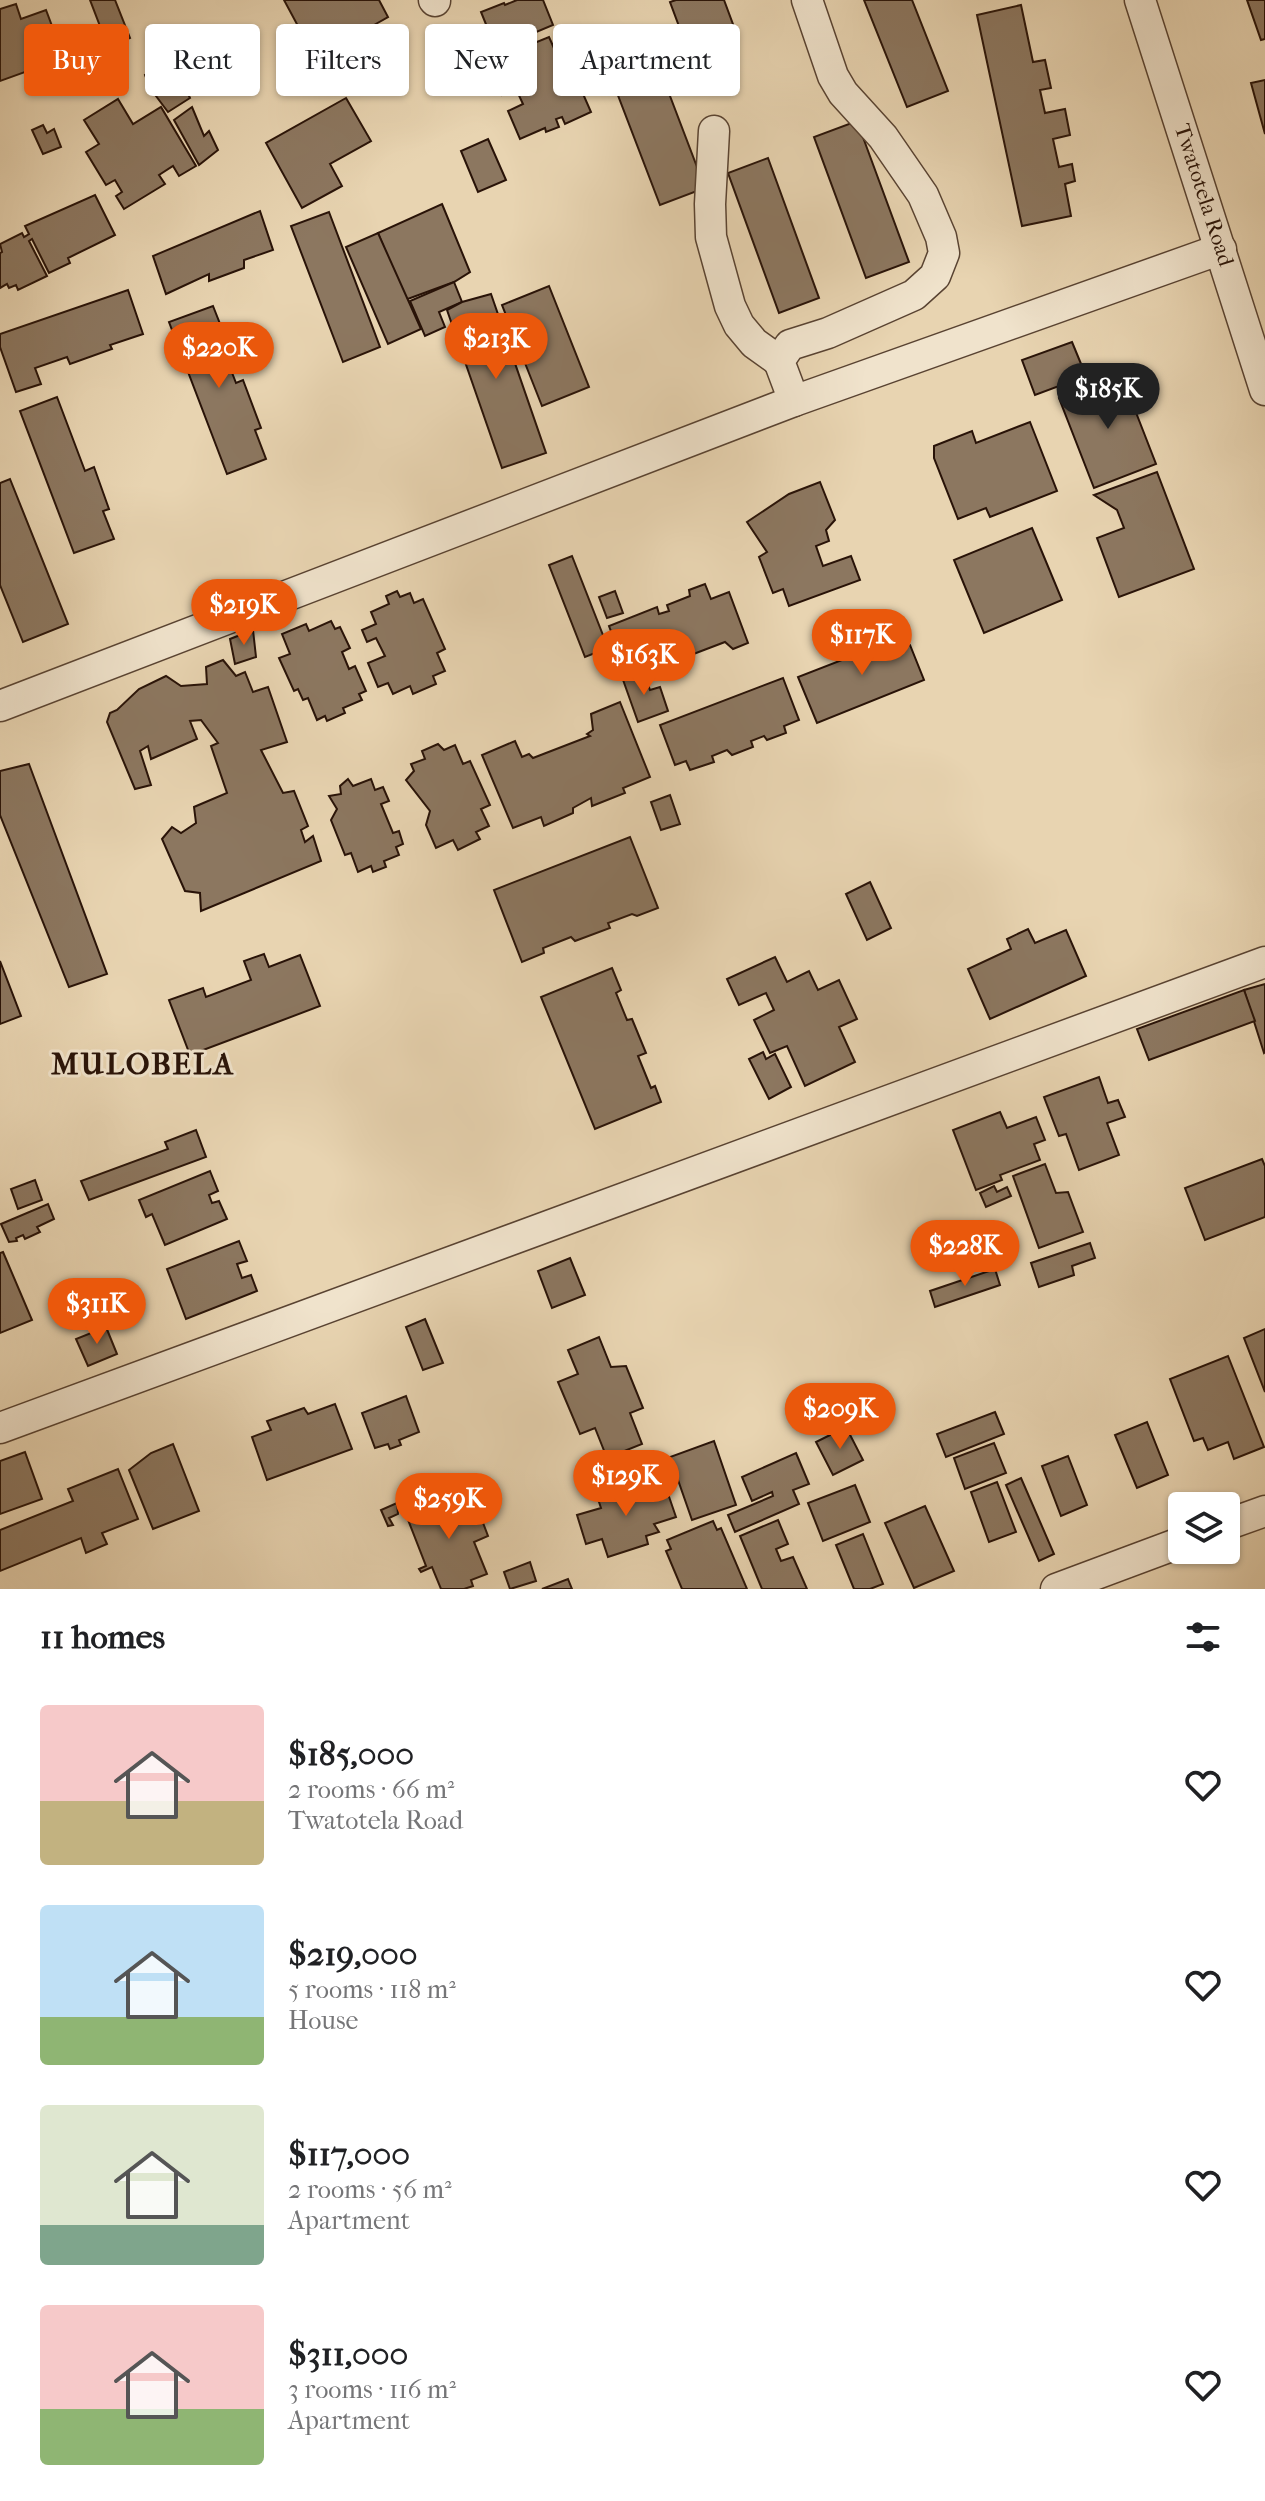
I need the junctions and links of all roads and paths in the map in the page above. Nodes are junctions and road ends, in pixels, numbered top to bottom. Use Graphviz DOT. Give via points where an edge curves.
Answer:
graph roads {
  1 [pos="807,0"];
  2 [pos="1140,0"];
  3 [pos="714,131"];
  4 [pos="1221,249"];
  5 [pos="779,361"];
  6 [pos="1265,390"];
  7 [pos="794,401"];
  8 [pos="0,706"];
  9 [pos="1265,962"];
  10 [pos="0,1428"];
  11 [pos="1265,1511"];
  12 [pos="1240,1520"];
  13 [pos="1168,1547"];
  14 [pos="1056,1589"];
  1 -- 5 [label="street" via="833,76 923,195 944,253 935,276 914,295 790,345"];
  2 -- 4 [label="street, Twatotela Road"];
  3 -- 5 [label="street" via="711,237 730,306 754,343"];
  4 -- 6 [label="street, Twatotela Road"];
  4 -- 7 [label="street"];
  5 -- 7 [label="street"];
  7 -- 8 [label="street"];
  9 -- 10 [label="street"];
  11 -- 12 [label="street"];
  13 -- 14 [label="street"];
}
